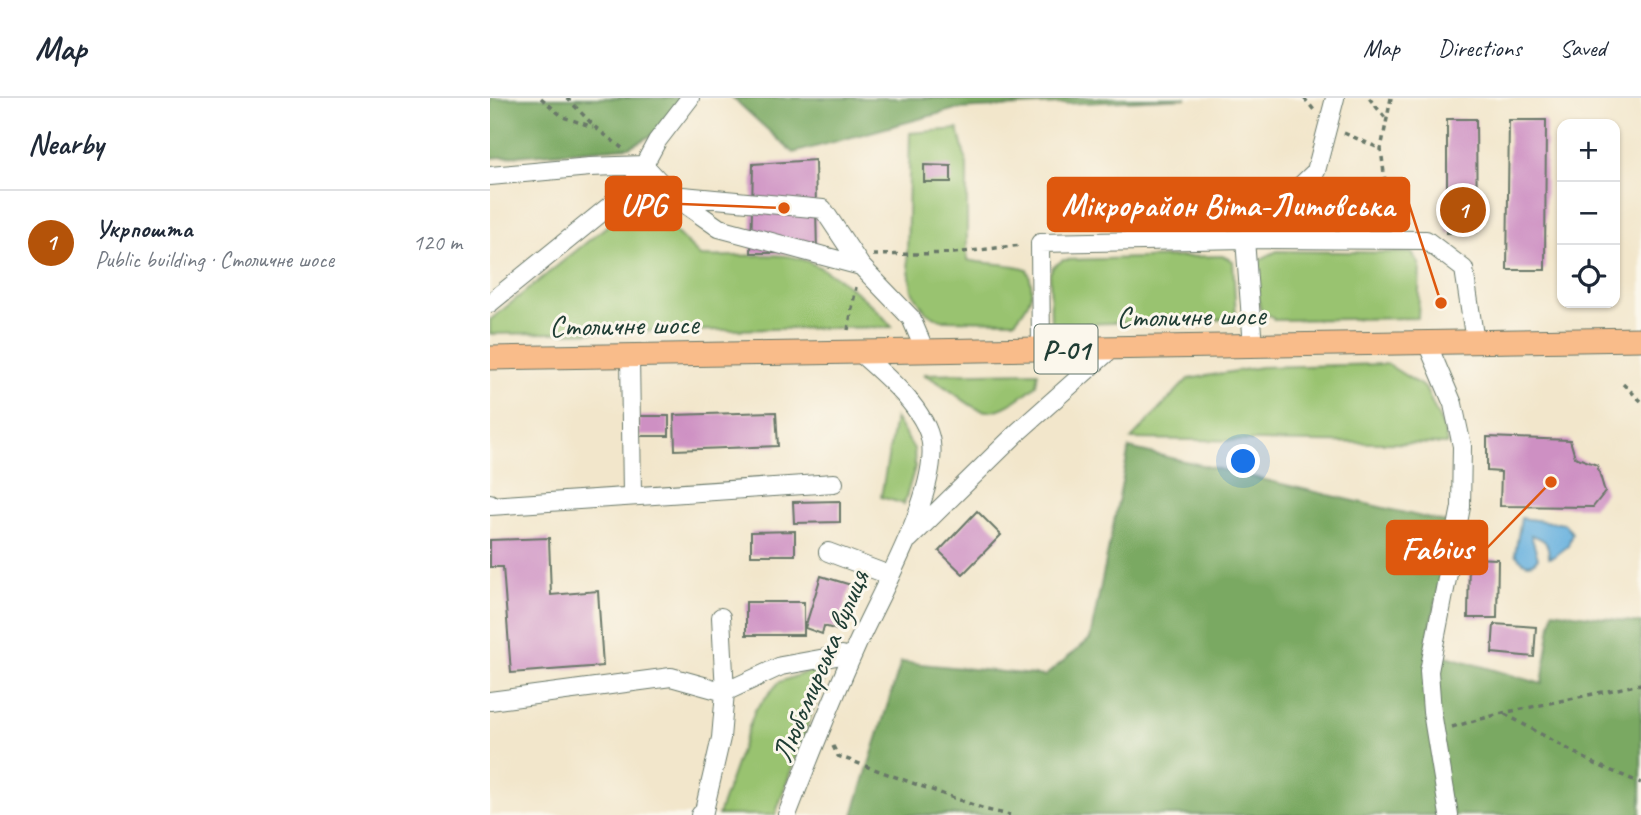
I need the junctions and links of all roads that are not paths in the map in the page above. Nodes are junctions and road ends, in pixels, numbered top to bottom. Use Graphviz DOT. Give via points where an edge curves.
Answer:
graph roads {
  1 [pos="691,98"];
  2 [pos="1335,98"];
  3 [pos="644,165"];
  4 [pos="490,176"];
  5 [pos="671,195"];
  6 [pos="1245,239"];
  7 [pos="857,261"];
  8 [pos="490,303"];
  9 [pos="1641,339"];
  10 [pos="1475,342"];
  11 [pos="1427,343"];
  12 [pos="1253,347"];
  13 [pos="1041,349"];
  14 [pos="1111,349"];
  15 [pos="925,351"];
  16 [pos="859,352"];
  17 [pos="630,356"];
  18 [pos="490,358"];
  19 [pos="834,483"];
  20 [pos="632,495"];
  21 [pos="490,503"];
  22 [pos="906,542"];
  23 [pos="828,552"];
  24 [pos="889,575"];
  25 [pos="721,617"];
  26 [pos="850,659"];
  27 [pos="725,692"];
  28 [pos="490,701"];
  29 [pos="700,815"];
  30 [pos="787,815"];
  31 [pos="1449,815"];
  1 -- 3 [label="street"];
  2 -- 6 [label="street" via="1316,171"];
  3 -- 4 [label="street"];
  3 -- 5 [label="street"];
  3 -- 8 [label="street" via="628,191"];
  5 -- 7 [label="street" via="719,228"];
  5 -- 7 [label="street" via="823,209"];
  6 -- 10 [label="street" via="1426,240 1464,269"];
  6 -- 12 [label="street"];
  6 -- 13 [label="street" via="1040,243"];
  7 -- 15 [label="street" via="911,318"];
  9 -- 10 [label="main road, Столичне шосе / Р-01"];
  10 -- 11 [label="main road, Столичне шосе / Р-01"];
  11 -- 12 [label="main road, Столичне шосе / Р-01"];
  11 -- 31 [label="street" via="1453,404 1462,446 1461,507 1429,671"];
  12 -- 14 [label="main road, Столичне шосе / Р-01"];
  13 -- 14 [label="main road, Столичне шосе / Р-01"];
  13 -- 15 [label="main road, Столичне шосе / Р-01"];
  14 -- 22 [label="street, Любомирська вулиця" via="1019,430"];
  15 -- 16 [label="main road, Столичне шосе / Р-01"];
  16 -- 17 [label="main road, Столичне шосе / Р-01"];
  16 -- 22 [label="street, Любомирська вулиця" via="892,381 918,413 931,442 928,478"];
  17 -- 18 [label="main road, Столичне шосе / Р-01"];
  17 -- 20 [label="street"];
  19 -- 20 [label="street"];
  20 -- 21 [label="street"];
  22 -- 24 [label="street, Любомирська вулиця"];
  23 -- 24 [label="street"];
  24 -- 26 [label="street, Любомирська вулиця"];
  25 -- 27 [label="street"];
  26 -- 27 [label="street" via="830,656 781,666"];
  26 -- 30 [label="street, Любомирська вулиця"];
  27 -- 28 [label="street" via="671,677"];
  27 -- 29 [label="street" via="721,737"];
}
